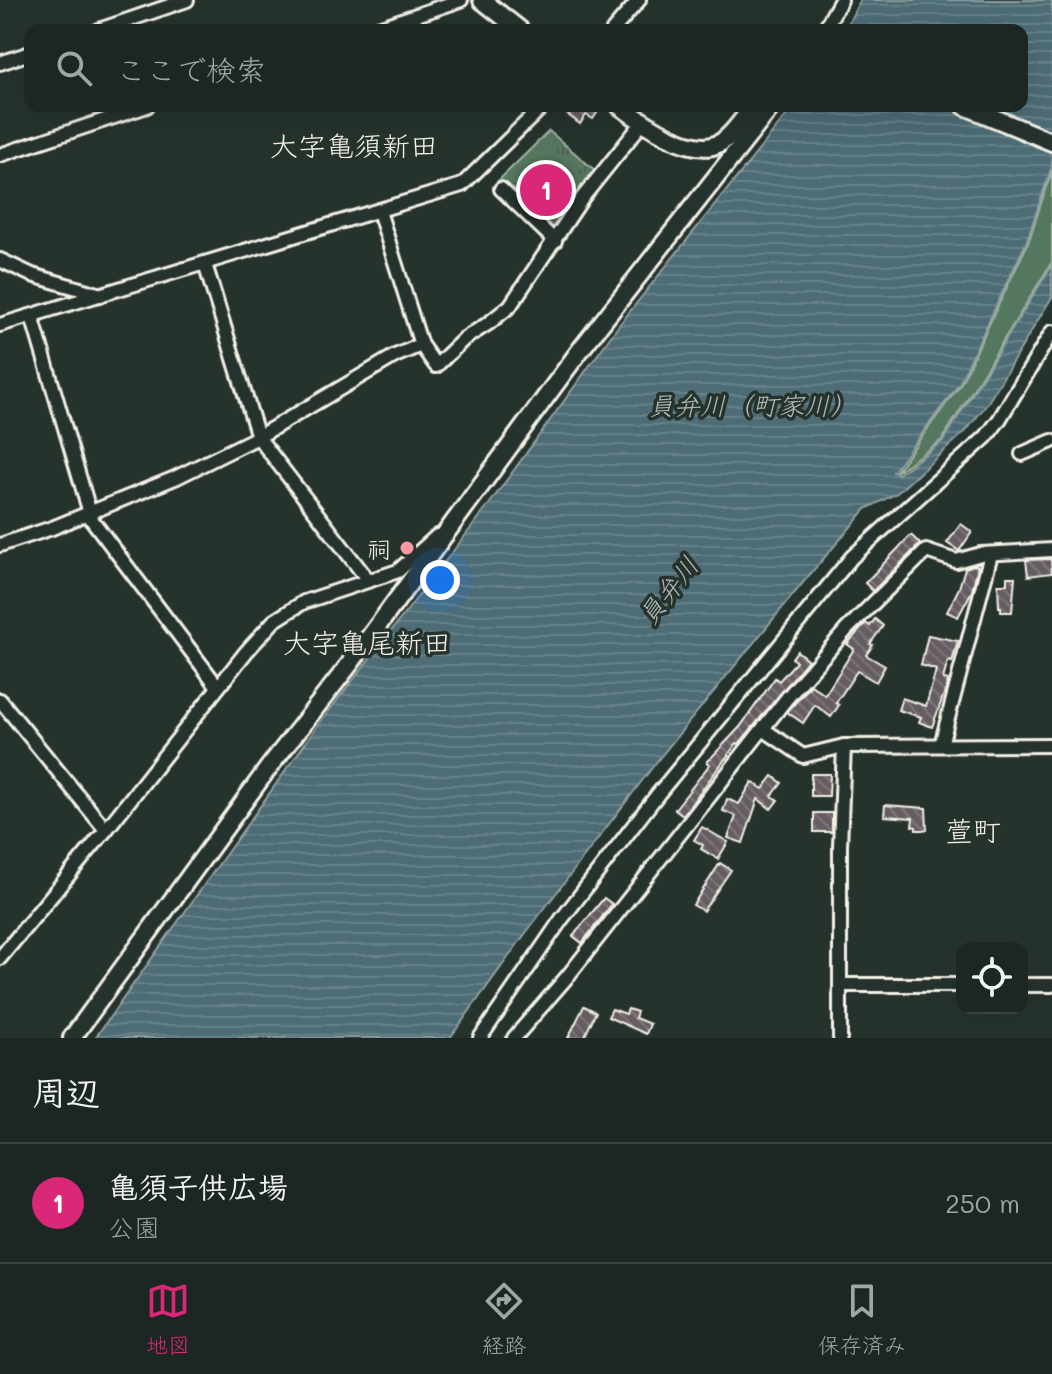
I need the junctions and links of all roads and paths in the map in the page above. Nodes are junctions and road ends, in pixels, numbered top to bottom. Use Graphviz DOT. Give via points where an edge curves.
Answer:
graph roads {
  1 [pos="187,0"];
  2 [pos="461,0"];
  3 [pos="482,0"];
  4 [pos="639,0"];
  5 [pos="841,0"];
  6 [pos="117,24"];
  7 [pos="390,24"];
  8 [pos="512,24"];
  9 [pos="618,24"];
  10 [pos="827,24"];
  11 [pos="24,55"];
  12 [pos="0,63"];
  13 [pos="129,112"];
  14 [pos="537,112"];
  15 [pos="629,112"];
  16 [pos="748,112"];
  17 [pos="767,112"];
  18 [pos="980,112"];
  19 [pos="643,122"];
  20 [pos="1052,142"];
  21 [pos="0,155"];
  22 [pos="501,189"];
  23 [pos="379,211"];
  24 [pos="555,241"];
  25 [pos="0,260"];
  26 [pos="205,264"];
  27 [pos="101,295"];
  28 [pos="32,316"];
  29 [pos="0,325"];
  30 [pos="1052,332"];
  31 [pos="421,345"];
  32 [pos="258,437"];
  33 [pos="1052,441"];
  34 [pos="1022,454"];
  35 [pos="89,514"];
  36 [pos="449,526"];
  37 [pos="0,545"];
  38 [pos="1052,550"];
  39 [pos="991,554"];
  40 [pos="368,580"];
  41 [pos="218,687"];
  42 [pos="0,700"];
  43 [pos="763,729"];
  44 [pos="941,745"];
  45 [pos="1052,745"];
  46 [pos="844,746"];
  47 [pos="106,830"];
  48 [pos="0,958"];
  49 [pos="840,985"];
  50 [pos="956,985"];
  51 [pos="1028,985"];
  52 [pos="1052,985"];
  53 [pos="72,1038"];
  54 [pos="480,1038"];
  55 [pos="514,1038"];
  56 [pos="840,1038"];
  1 -- 6 [label="street"];
  2 -- 7 [label="street"];
  3 -- 8 [label="street"];
  4 -- 9 [label="street"];
  5 -- 10 [label="street"];
  11 -- 12 [label="street"];
  13 -- 21 [label="street"];
  14 -- 23 [label="street" via="462,185"];
  15 -- 19 [label="street"];
  16 -- 19 [label="street" via="716,145 689,145"];
  17 -- 36 [label="street"];
  18 -- 20 [label="street"];
  19 -- 24 [label="street"];
  22 -- 24 [label="street"];
  23 -- 26 [label="street"];
  23 -- 31 [label="street"];
  24 -- 31 [label="street" via="510,306 436,366"];
  25 -- 27 [label="street"];
  26 -- 27 [label="street"];
  26 -- 32 [label="street"];
  27 -- 28 [label="street"];
  28 -- 29 [label="street"];
  28 -- 35 [label="street"];
  30 -- 54 [label="street" via="986,437 852,557 561,920"];
  31 -- 32 [label="street"];
  32 -- 35 [label="street"];
  32 -- 40 [label="street"];
  33 -- 34 [label="street"];
  35 -- 37 [label="street"];
  35 -- 41 [label="street"];
  36 -- 40 [label="street" via="398,571"];
  36 -- 53 [label="street"];
  38 -- 39 [label="street"];
  39 -- 43 [label="street" via="956,561 926,551 847,629"];
  39 -- 44 [label="street"];
  40 -- 41 [label="street" via="285,614"];
  41 -- 47 [label="street"];
  42 -- 47 [label="street"];
  43 -- 46 [label="street" via="803,756"];
  43 -- 55 [label="street"];
  44 -- 45 [label="street"];
  44 -- 46 [label="street"];
  46 -- 49 [label="street"];
  47 -- 48 [label="street"];
  49 -- 50 [label="street"];
  49 -- 56 [label="street"];
  51 -- 52 [label="street"];
}
